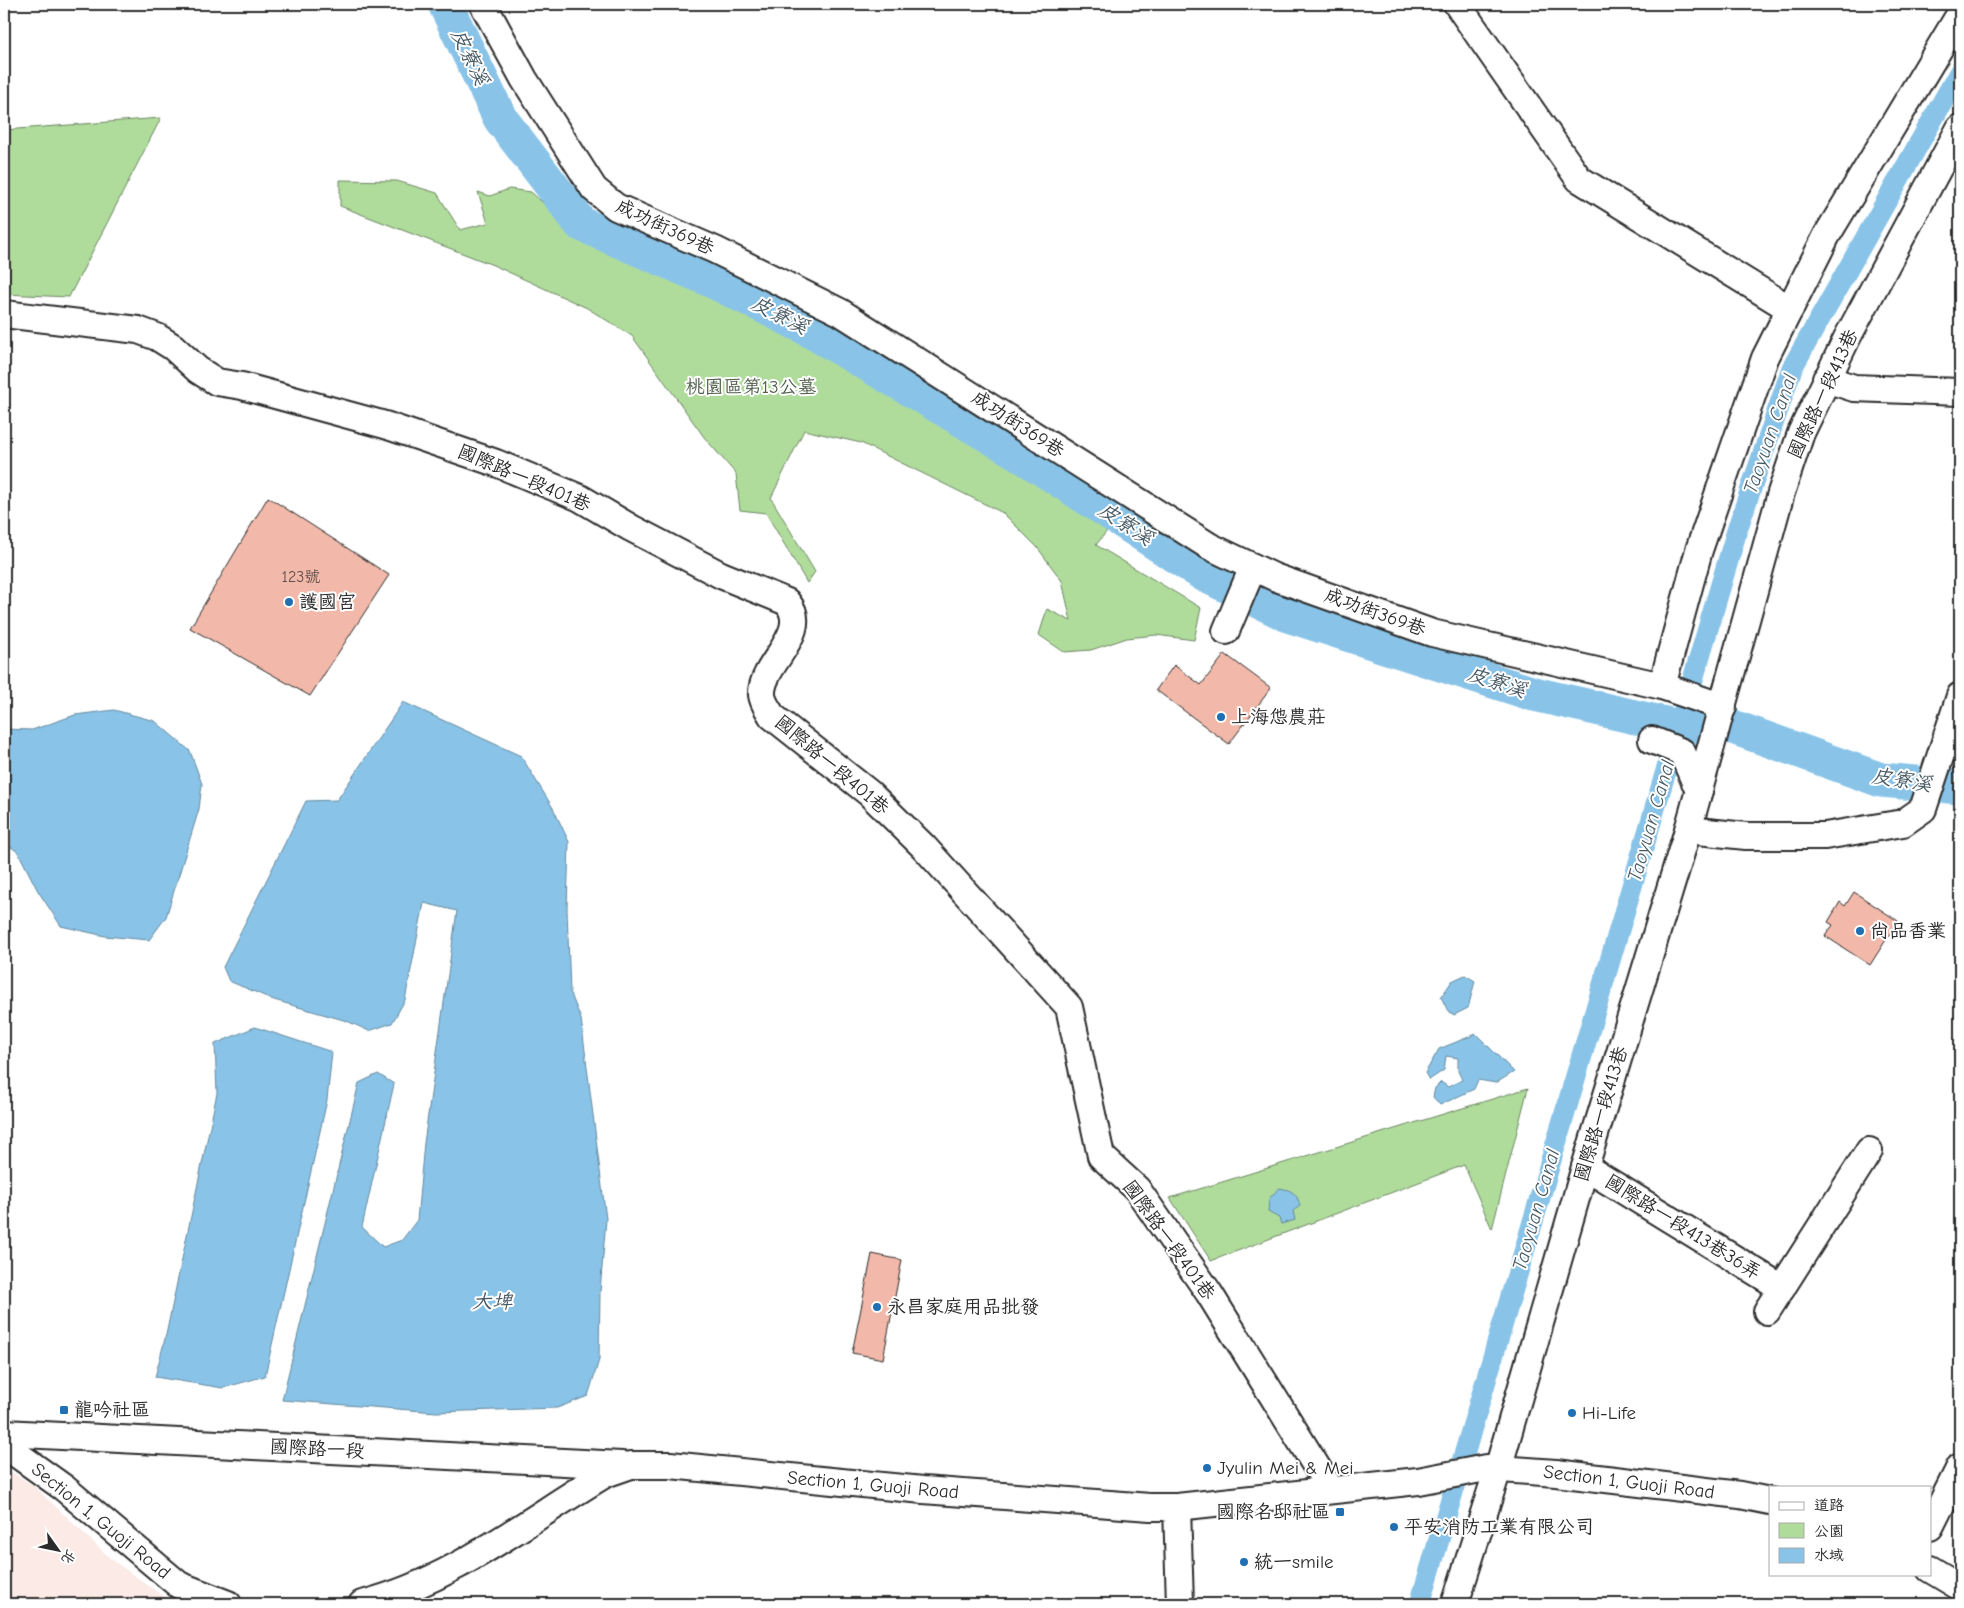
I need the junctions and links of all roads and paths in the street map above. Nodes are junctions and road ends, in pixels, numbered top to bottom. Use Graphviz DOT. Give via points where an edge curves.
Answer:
graph roads {
  1 [pos="483,4"];
  2 [pos="1457,4"];
  3 [pos="1960,14"];
  4 [pos="1960,128"];
  5 [pos="1790,309"];
  6 [pos="4,314"];
  7 [pos="1826,379"];
  8 [pos="1960,392"];
  9 [pos="1253,568"];
  10 [pos="1226,631"];
  11 [pos="1662,686"];
  12 [pos="1960,696"];
  13 [pos="1723,707"];
  14 [pos="1652,740"];
  15 [pos="1947,757"];
  16 [pos="1699,791"];
  17 [pos="1688,830"];
  18 [pos="1869,1151"];
  19 [pos="1585,1166"];
  20 [pos="1782,1288"];
  21 [pos="1767,1311"];
  22 [pos="4,1433"];
  23 [pos="4,1445"];
  24 [pos="631,1465"];
  25 [pos="1960,1467"];
  26 [pos="1492,1469"];
  27 [pos="1332,1490"];
  28 [pos="1769,1501"];
  29 [pos="1178,1506"];
  30 [pos="1932,1523"];
  31 [pos="1932,1571"];
  32 [pos="1960,1587"];
  33 [pos="194,1599"];
  34 [pos="228,1604"];
  35 [pos="362,1604"];
  36 [pos="1180,1604"];
  37 [pos="1455,1604"];
  1 -- 9 [label="street, 成功街369巷" via="524,79 594,189 616,207 716,250 840,312 1209,546"];
  2 -- 5 [label="street" via="1579,180"];
  3 -- 5 [label="street" via="1827,235"];
  4 -- 7 [label="street, 國際路一段413巷"];
  5 -- 11 [label="street" via="1765,358 1698,550"];
  6 -- 27 [label="street, 國際路一段401巷" via="138,330 173,347 217,382 385,425 496,463 580,498 721,575 787,602 793,609 795,621 763,686 764,704 772,716 869,793 924,846 1069,1007 1101,1156 1137,1189 1209,1293"];
  7 -- 8 [label="street" via="1854,388"];
  7 -- 13 [label="street, 國際路一段413巷" via="1801,433 1781,492"];
  9 -- 10 [label="street"];
  9 -- 11 [label="street, 成功街369巷" via="1432,633"];
  11 -- 13 [label="street, 成功街369巷"];
  12 -- 15 [label="street"];
  13 -- 16 [label="street, 國際路一段413巷"];
  14 -- 16 [label="street" via="1682,752"];
  15 -- 17 [label="street" via="1923,809 1903,823 1825,836 1746,836"];
  16 -- 17 [label="street, 國際路一段413巷"];
  17 -- 19 [label="street, 國際路一段413巷"];
  18 -- 20 [label="street"];
  19 -- 20 [label="street, 國際路一段413巷36弄"];
  19 -- 26 [label="street, 國際路一段413巷"];
  20 -- 21 [label="street"];
  22 -- 24 [label="street, 國際路一段"];
  23 -- 33 [label="street, Section 1, Guoji Road" via="64,1488"];
  24 -- 29 [label="street, Section 1, Guoji Road" via="670,1465 913,1490 1150,1508"];
  24 -- 35 [label="street, Section 1, Guoji Road" via="605,1474 440,1575 405,1591"];
  25 -- 30 [label="street"];
  26 -- 27 [label="street, Section 1, Guoji Road"];
  26 -- 28 [label="street, Section 1, Guoji Road" via="1556,1473"];
  26 -- 37 [label="street, 國際路一段413巷"];
  27 -- 29 [label="street, Section 1, Guoji Road"];
  29 -- 36 [label="street"];
  31 -- 32 [label="street"];
  33 -- 34 [label="street, Section 1, Guoji Road"];
}
